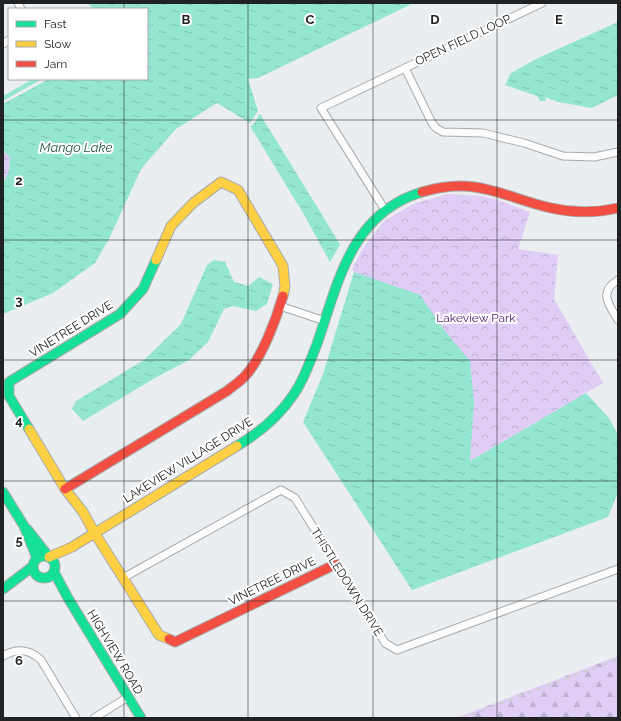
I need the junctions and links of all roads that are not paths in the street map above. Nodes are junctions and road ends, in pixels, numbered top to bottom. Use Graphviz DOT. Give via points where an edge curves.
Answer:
graph roads {
  1 [pos="542,3"];
  2 [pos="405,68"];
  3 [pos="618,152"];
  4 [pos="618,208"];
  5 [pos="385,210"];
  6 [pos="618,280"];
  7 [pos="280,306"];
  8 [pos="618,320"];
  9 [pos="325,321"];
  10 [pos="65,489"];
  11 [pos="3,492"];
  12 [pos="24,526"];
  13 [pos="94,532"];
  14 [pos="72,547"];
  15 [pos="48,556"];
  16 [pos="37,558"];
  17 [pos="336,564"];
  18 [pos="32,567"];
  19 [pos="618,569"];
  20 [pos="54,570"];
  21 [pos="42,578"];
  22 [pos="122,578"];
  23 [pos="5,587"];
  24 [pos="68,598"];
  25 [pos="3,656"];
  26 [pos="128,697"];
  27 [pos="76,718"];
  28 [pos="94,718"];
  29 [pos="141,718"];
  1 -- 2 [label="street, OPEN FIELD LOOP"];
  2 -- 3 [label="street, OPEN FIELD LOOP" via="432,123 443,132 483,133 563,156 594,158"];
  2 -- 5 [label="street, OPEN FIELD LOOP" via="321,108"];
  4 -- 5 [label="street, LAKEVIEW VILLAGE DRIVE" via="582,212 554,209 484,187 442,186 423,191"];
  5 -- 9 [label="street, LAKEVIEW VILLAGE DRIVE" via="364,230 352,250"];
  6 -- 8 [label="street" via="611,284 606,293 607,302"];
  7 -- 9 [label="street"];
  7 -- 10 [label="street, VINETREE DRIVE" via="262,350 246,375 227,391"];
  7 -- 10 [label="street, VINETREE DRIVE" via="285,287 283,266 238,190 221,182 193,203 171,226 143,289 120,314 9,382 9,396"];
  9 -- 13 [label="street, LAKEVIEW VILLAGE DRIVE" via="307,371 295,393 275,417 244,442"];
  10 -- 13 [label="street, VINETREE DRIVE" via="83,512"];
  11 -- 12 [label="street"];
  12 -- 15 [label="street"];
  12 -- 16 [label="street"];
  13 -- 14 [label="street, LAKEVIEW VILLAGE DRIVE"];
  13 -- 22 [label="street, VINETREE DRIVE"];
  14 -- 15 [label="street, LAKEVIEW VILLAGE DRIVE"];
  14 -- 20 [label="street, LAKEVIEW VILLAGE DRIVE"];
  15 -- 16 [label="street"];
  15 -- 20 [label="street" via="54,562"];
  16 -- 18 [label="street"];
  17 -- 19 [label="street, THISTLEDOWN DRIVE" via="385,644 397,650"];
  17 -- 22 [label="street, VINETREE DRIVE" via="175,642 159,635"];
  17 -- 22 [label="street, THISTLEDOWN DRIVE" via="296,498 281,490"];
  18 -- 21 [label="street" via="35,574"];
  18 -- 23 [label="street"];
  20 -- 21 [label="street" via="49,577"];
  20 -- 24 [label="street, HIGHVIEW ROAD"];
  21 -- 23 [label="street" via="25,580"];
  21 -- 24 [label="street, HIGHVIEW ROAD"];
  24 -- 26 [label="street, HIGHVIEW ROAD"];
  25 -- 27 [label="street" via="24,650 36,655"];
  26 -- 28 [label="street"];
  26 -- 29 [label="street, HIGHVIEW ROAD"];
}
